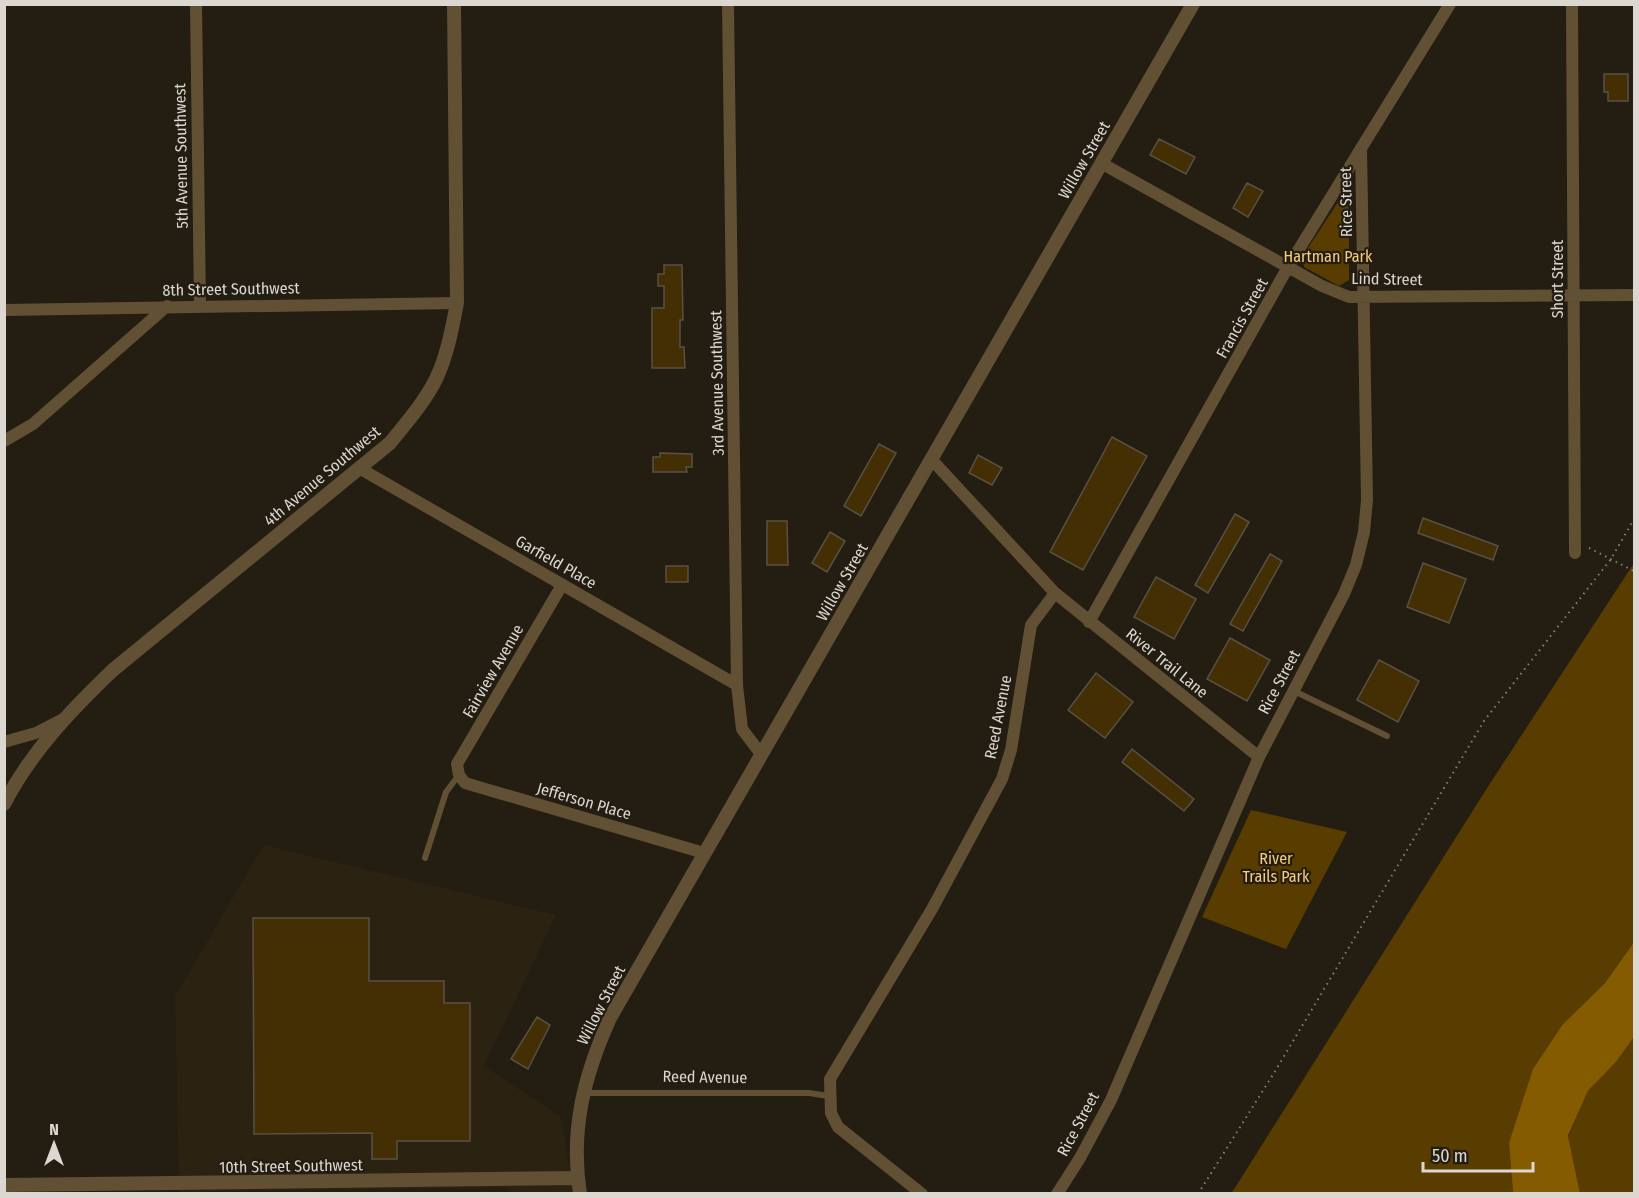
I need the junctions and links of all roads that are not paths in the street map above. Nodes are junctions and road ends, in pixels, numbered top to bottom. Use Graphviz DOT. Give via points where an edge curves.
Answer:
graph roads {
  1 [pos="196,4"];
  2 [pos="454,4"];
  3 [pos="728,4"];
  4 [pos="1193,4"];
  5 [pos="1450,4"];
  6 [pos="1572,4"];
  7 [pos="1361,148"];
  8 [pos="1101,163"];
  9 [pos="1288,267"];
  10 [pos="1573,295"];
  11 [pos="1635,295"];
  12 [pos="1364,297"];
  13 [pos="457,303"];
  14 [pos="167,306"];
  15 [pos="200,306"];
  16 [pos="4,310"];
  17 [pos="4,441"];
  18 [pos="932,460"];
  19 [pos="359,468"];
  20 [pos="1575,547"];
  21 [pos="562,585"];
  22 [pos="1055,594"];
  23 [pos="1089,622"];
  24 [pos="737,685"];
  25 [pos="1293,691"];
  26 [pos="63,719"];
  27 [pos="1387,736"];
  28 [pos="4,742"];
  29 [pos="761,754"];
  30 [pos="1259,758"];
  31 [pos="459,775"];
  32 [pos="4,804"];
  33 [pos="704,853"];
  34 [pos="425,858"];
  35 [pos="582,1092"];
  36 [pos="828,1096"];
  37 [pos="577,1178"];
  38 [pos="4,1185"];
  39 [pos="295,1188"];
  40 [pos="580,1194"];
  41 [pos="922,1194"];
  42 [pos="1057,1194"];
  1 -- 15 [label="street, 5th Avenue Southwest"];
  2 -- 13 [label="street, 4th Avenue Southwest"];
  3 -- 24 [label="street, 3rd Avenue Southwest"];
  4 -- 8 [label="street, Willow Street"];
  5 -- 7 [label="street, Francis Street"];
  6 -- 10 [label="street, Short Street"];
  7 -- 9 [label="street, Francis Street"];
  7 -- 12 [label="street, Rice Street"];
  8 -- 9 [label="street, Lind Street"];
  8 -- 18 [label="street, Willow Street"];
  9 -- 12 [label="street, Lind Street" via="1335,292"];
  9 -- 23 [label="street, Francis Street"];
  10 -- 11 [label="street, Lind Street"];
  10 -- 12 [label="street, Lind Street"];
  10 -- 20 [label="street, Short Street"];
  12 -- 25 [label="street, Rice Street" via="1364,532 1344,594"];
  13 -- 15 [label="street, 8th Street Southwest"];
  13 -- 19 [label="street, 4th Avenue Southwest" via="436,379 390,443"];
  14 -- 15 [label="street, 8th Street Southwest"];
  14 -- 16 [label="street, 8th Street Southwest"];
  14 -- 17 [label="street" via="33,424"];
  18 -- 22 [label="street"];
  18 -- 29 [label="street, Willow Street"];
  19 -- 21 [label="street, Garfield Place"];
  19 -- 26 [label="street, 4th Avenue Southwest" via="112,670"];
  21 -- 24 [label="street, Garfield Place"];
  21 -- 31 [label="street, Fairview Avenue" via="457,764"];
  22 -- 23 [label="street, River Trail Lane"];
  22 -- 36 [label="street, Reed Avenue" via="1031,625 1011,750 1002,779 932,909 836,1065"];
  23 -- 30 [label="street, River Trail Lane"];
  24 -- 29 [label="street, 3rd Avenue Southwest" via="742,729"];
  25 -- 27 [label="lane"];
  25 -- 30 [label="street, Rice Street"];
  26 -- 28 [label="street" via="36,733"];
  26 -- 32 [label="street, 4th Avenue Southwest" via="33,756"];
  29 -- 33 [label="street, Willow Street"];
  30 -- 42 [label="street, Rice Street" via="1111,1100"];
  31 -- 33 [label="street, Jefferson Place" via="465,783"];
  31 -- 34 [label="lane" via="446,792"];
  33 -- 35 [label="street, Willow Street" via="610,1018"];
  35 -- 36 [label="lane, Reed Avenue"];
  35 -- 37 [label="street, Willow Street" via="576,1121"];
  36 -- 41 [label="street" via="838,1127"];
  37 -- 39 [label="street, 10th Street Southwest"];
  37 -- 40 [label="street, Willow Street"];
  38 -- 39 [label="street, 10th Street Southwest"];
}
